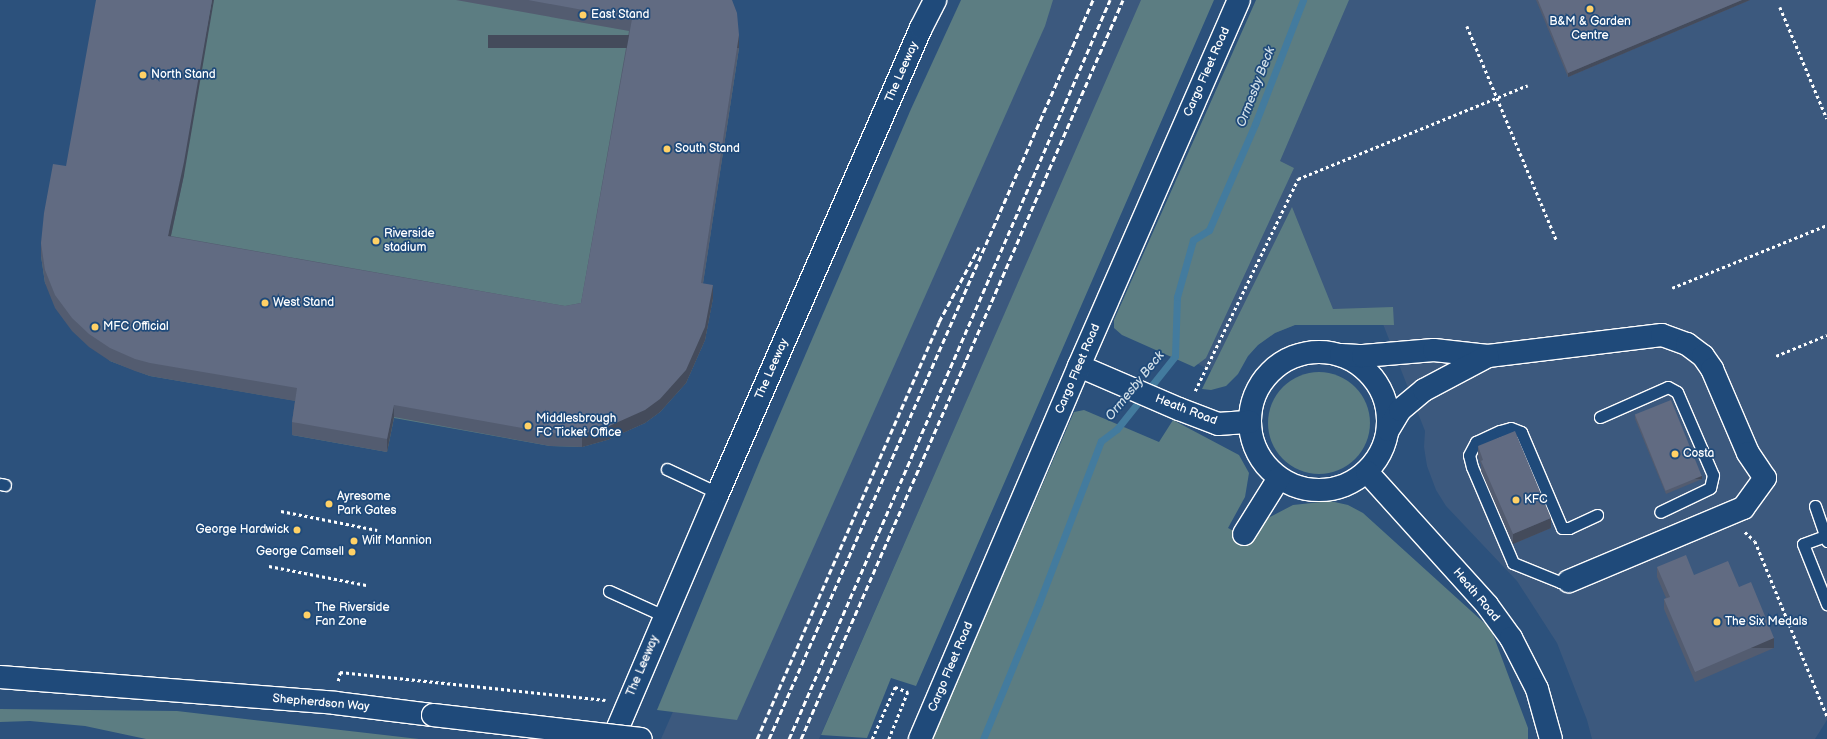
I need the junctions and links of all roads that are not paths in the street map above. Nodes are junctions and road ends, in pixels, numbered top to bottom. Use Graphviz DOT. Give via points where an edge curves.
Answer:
graph roads {
  1 [pos="935,0"];
  2 [pos="1239,0"];
  3 [pos="1341,355"];
  4 [pos="1488,356"];
  5 [pos="1079,366"];
  6 [pos="1600,416"];
  7 [pos="1250,422"];
  8 [pos="1388,430"];
  9 [pos="667,469"];
  10 [pos="1366,472"];
  11 [pos="1279,478"];
  12 [pos="718,493"];
  13 [pos="1815,506"];
  14 [pos="1660,512"];
  15 [pos="1597,515"];
  16 [pos="1244,534"];
  17 [pos="1826,538"];
  18 [pos="1569,581"];
  19 [pos="608,591"];
  20 [pos="1827,604"];
  21 [pos="664,616"];
  22 [pos="0,677"];
  23 [pos="613,739"];
  24 [pos="640,739"];
  25 [pos="920,739"];
  26 [pos="1551,739"];
  1 -- 12 [label="street, The Leeway"];
  2 -- 5 [label="street, Cargo Fleet Road"];
  3 -- 4 [label="street" via="1363,356 1434,350"];
  3 -- 7 [label="street" via="1315,352 1290,359 1269,374 1255,396"];
  3 -- 8 [label="street" via="1362,367 1378,384 1387,406"];
  4 -- 8 [label="street" via="1424,390 1400,410"];
  4 -- 18 [label="street" via="1662,335 1687,344 1703,356 1712,369 1748,453 1765,478 1743,508"];
  5 -- 7 [label="street, Heath Road" via="1218,424"];
  5 -- 25 [label="street, Cargo Fleet Road"];
  6 -- 14 [label="lane" via="1668,387 1677,392 1713,476 1710,488"];
  7 -- 11 [label="street" via="1257,450 1264,463"];
  8 -- 10 [label="street" via="1381,453"];
  9 -- 12 [label="lane"];
  10 -- 11 [label="street" via="1347,485 1324,491 1300,488"];
  10 -- 26 [label="street, Heath Road" via="1487,605 1511,638 1537,689"];
  11 -- 16 [label="street"];
  12 -- 21 [label="street, The Leeway"];
  13 -- 17 [label="lane"];
  15 -- 18 [label="lane" via="1569,528 1562,528 1521,432 1511,428 1476,442 1469,456 1472,467 1513,562 1560,582"];
  17 -- 20 [label="lane" via="1803,544"];
  19 -- 21 [label="lane"];
  21 -- 23 [label="street, The Leeway"];
  22 -- 24 [label="street, Shepherdson Way, bridge" via="335,703"];
}
